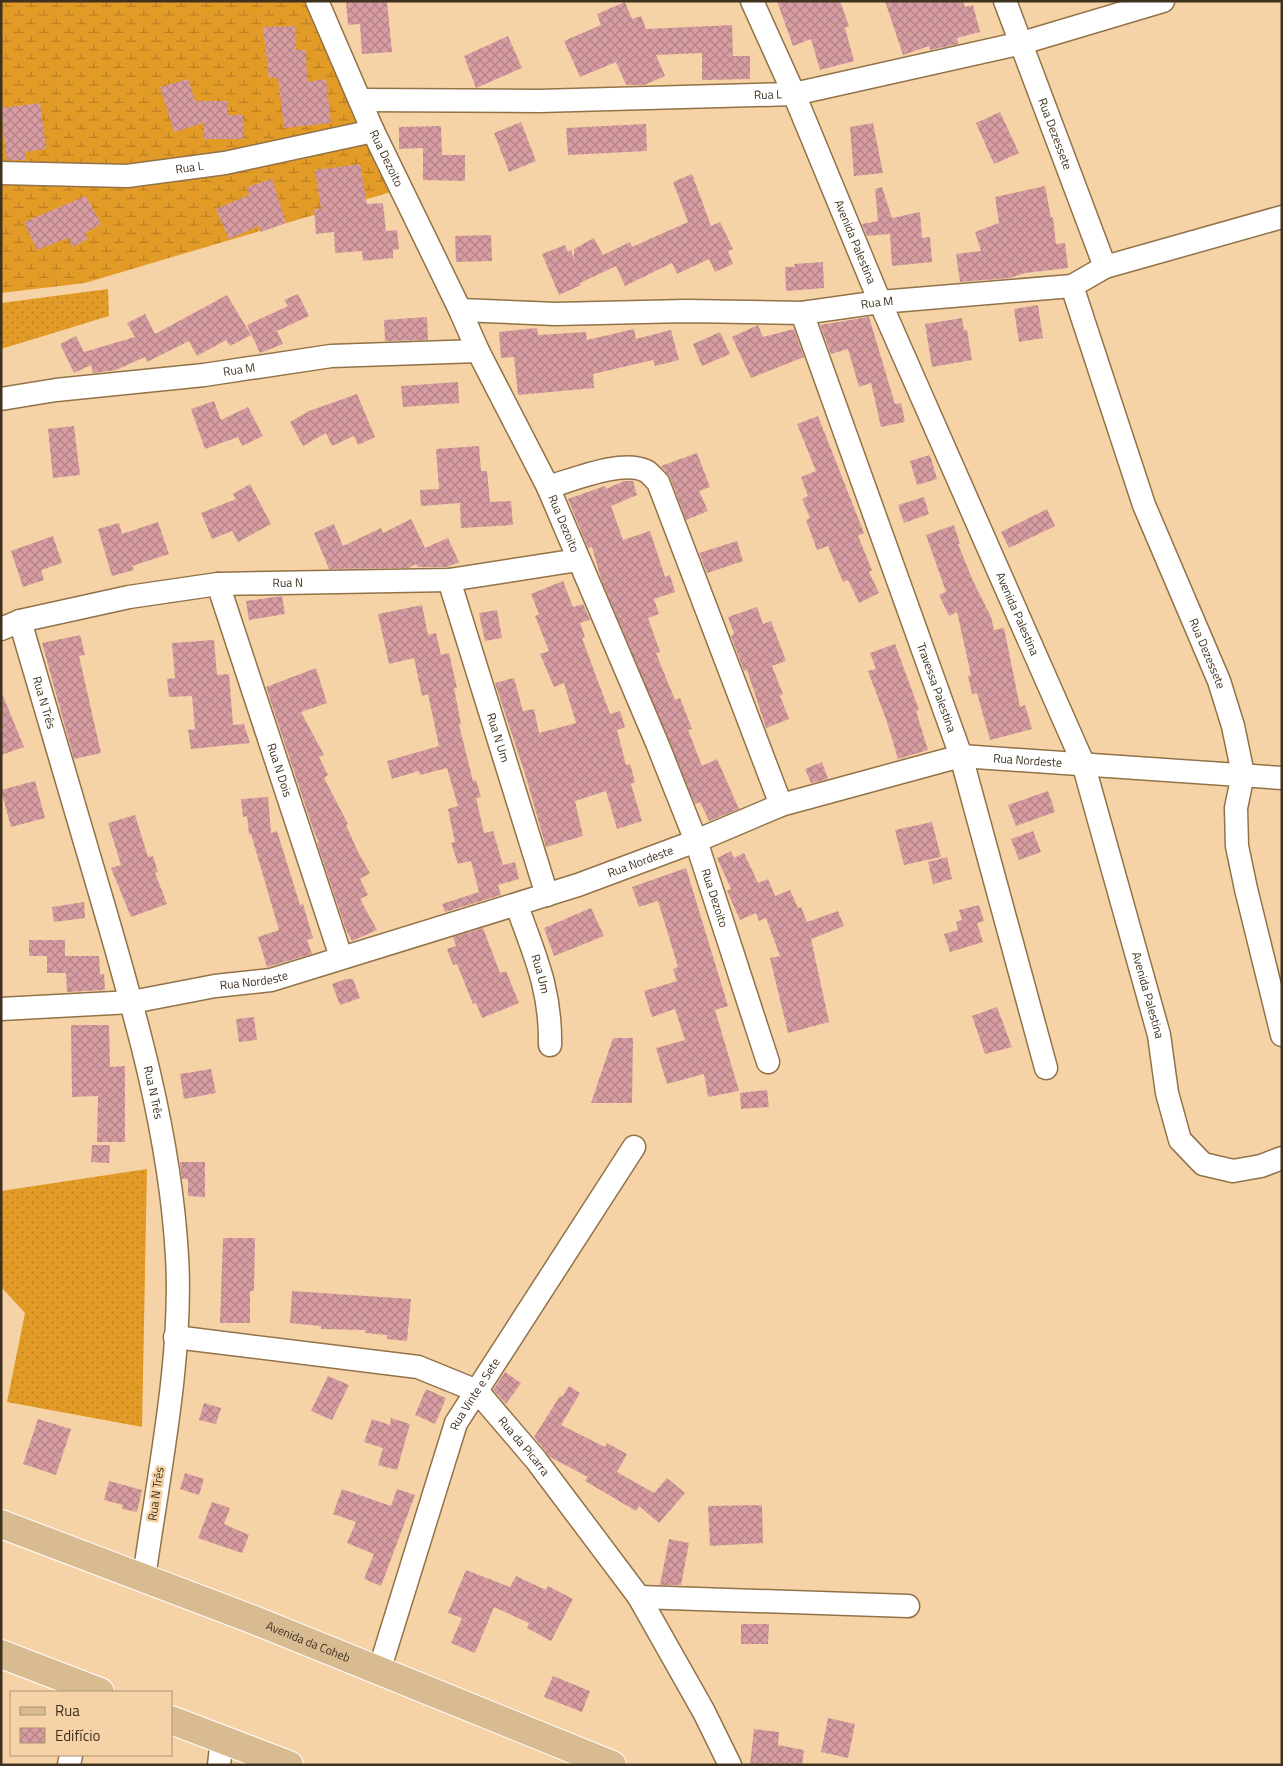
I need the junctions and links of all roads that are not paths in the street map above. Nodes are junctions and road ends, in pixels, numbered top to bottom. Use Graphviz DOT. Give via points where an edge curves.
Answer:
graph roads {
  1 [pos="317,1"];
  2 [pos="752,1"];
  3 [pos="1005,1"];
  4 [pos="1163,1"];
  5 [pos="1022,43"];
  6 [pos="794,94"];
  7 [pos="360,100"];
  8 [pos="373,131"];
  9 [pos="1,173"];
  10 [pos="1282,217"];
  11 [pos="1105,267"];
  12 [pos="1072,286"];
  13 [pos="880,302"];
  14 [pos="460,310"];
  15 [pos="802,313"];
  16 [pos="478,352"];
  17 [pos="1,399"];
  18 [pos="548,487"];
  19 [pos="578,560"];
  20 [pos="449,580"];
  21 [pos="218,584"];
  22 [pos="11,625"];
  23 [pos="961,756"];
  24 [pos="1083,763"];
  25 [pos="1243,774"];
  26 [pos="1282,778"];
  27 [pos="781,805"];
  28 [pos="696,840"];
  29 [pos="547,895"];
  30 [pos="517,906"];
  31 [pos="342,957"];
  32 [pos="132,1002"];
  33 [pos="1,1009"];
  34 [pos="1282,1035"];
  35 [pos="550,1045"];
  36 [pos="768,1062"];
  37 [pos="1046,1068"];
  38 [pos="634,1147"];
  39 [pos="1282,1158"];
  40 [pos="175,1337"];
  41 [pos="477,1391"];
  42 [pos="1,1524"];
  43 [pos="144,1578"];
  44 [pos="639,1596"];
  45 [pos="908,1606"];
  46 [pos="1,1654"];
  47 [pos="379,1671"];
  48 [pos="89,1690"];
  49 [pos="172,1721"];
  50 [pos="221,1752"];
  51 [pos="289,1765"];
  52 [pos="612,1765"];
  53 [pos="730,1765"];
  1 -- 7 [label="street, Rua Dezoito"];
  2 -- 6 [label="street, Avenida Palestina"];
  3 -- 5 [label="street, Rua Dezessete"];
  4 -- 5 [label="street, Rua L"];
  5 -- 6 [label="street, Rua L"];
  5 -- 11 [label="street, Rua Dezessete"];
  6 -- 7 [label="street, Rua L"];
  6 -- 13 [label="street, Avenida Palestina"];
  7 -- 8 [label="street, Rua Dezoito"];
  8 -- 9 [label="street, Rua L" via="225,163 127,176"];
  8 -- 14 [label="street, Rua Dezoito"];
  10 -- 11 [label="street, Rua M"];
  11 -- 12 [label="street, Rua M"];
  12 -- 13 [label="street, Rua M"];
  12 -- 25 [label="street, Rua Dezessete" via="1144,505 1219,681"];
  13 -- 15 [label="street, Rua M"];
  13 -- 24 [label="street, Avenida Palestina"];
  14 -- 15 [label="street, Rua M" via="556,314"];
  14 -- 16 [label="street, Rua Dezoito"];
  15 -- 23 [label="street, Travessa Palestina"];
  16 -- 17 [label="street, Rua M" via="331,356"];
  16 -- 18 [label="street, Rua Dezoito"];
  18 -- 19 [label="street, Rua Dezoito"];
  18 -- 27 [label="street" via="610,469 629,468 646,471 658,482"];
  19 -- 20 [label="street, Rua N"];
  19 -- 28 [label="street, Rua Dezoito"];
  20 -- 21 [label="street, Rua N"];
  20 -- 29 [label="street, Rua N Um"];
  21 -- 22 [label="street, Rua N" via="129,597"];
  21 -- 31 [label="street, Rua N Dois"];
  22 -- 32 [label="street, Rua N Três"];
  23 -- 24 [label="street, Rua Nordeste"];
  23 -- 27 [label="street, Rua Nordeste"];
  23 -- 37 [label="street, Travessa Palestina"];
  24 -- 25 [label="street, Rua Nordeste"];
  24 -- 39 [label="street, Avenida Palestina" via="1159,1035 1167,1092 1180,1140 1203,1164 1233,1171"];
  25 -- 26 [label="street, Rua Nordeste"];
  25 -- 34 [label="street, Rua Dezessete" via="1236,808 1237,846"];
  27 -- 28 [label="street, Rua Nordeste"];
  28 -- 29 [label="street, Rua Nordeste"];
  28 -- 36 [label="street, Rua Dezoito"];
  29 -- 30 [label="street, Rua Nordeste"];
  30 -- 31 [label="street, Rua Nordeste"];
  30 -- 35 [label="street, Rua Um" via="543,979 550,1015"];
  31 -- 32 [label="street, Rua Nordeste" via="271,980 215,986"];
  32 -- 33 [label="street, Rua Nordeste"];
  32 -- 40 [label="street, Rua N Três" via="169,1174 177,1257"];
  38 -- 41 [label="street, Rua Vinte e Sete"];
  40 -- 41 [label="street, Rua da Picarra" via="418,1367"];
  40 -- 43 [label="street, Rua N Três"];
  41 -- 44 [label="street, Rua da Picarra" via="536,1460"];
  41 -- 47 [label="street, Rua Vinte e Sete" via="456,1423"];
  42 -- 43 [label="main road, Avenida da Coheb"];
  43 -- 47 [label="main road, Avenida da Coheb"];
  44 -- 45 [label="street"];
  44 -- 53 [label="street, Rua da Picarra"];
  46 -- 48 [label="main road"];
  47 -- 52 [label="main road, Avenida da Coheb"];
  49 -- 50 [label="main road"];
  50 -- 51 [label="main road"];
}
